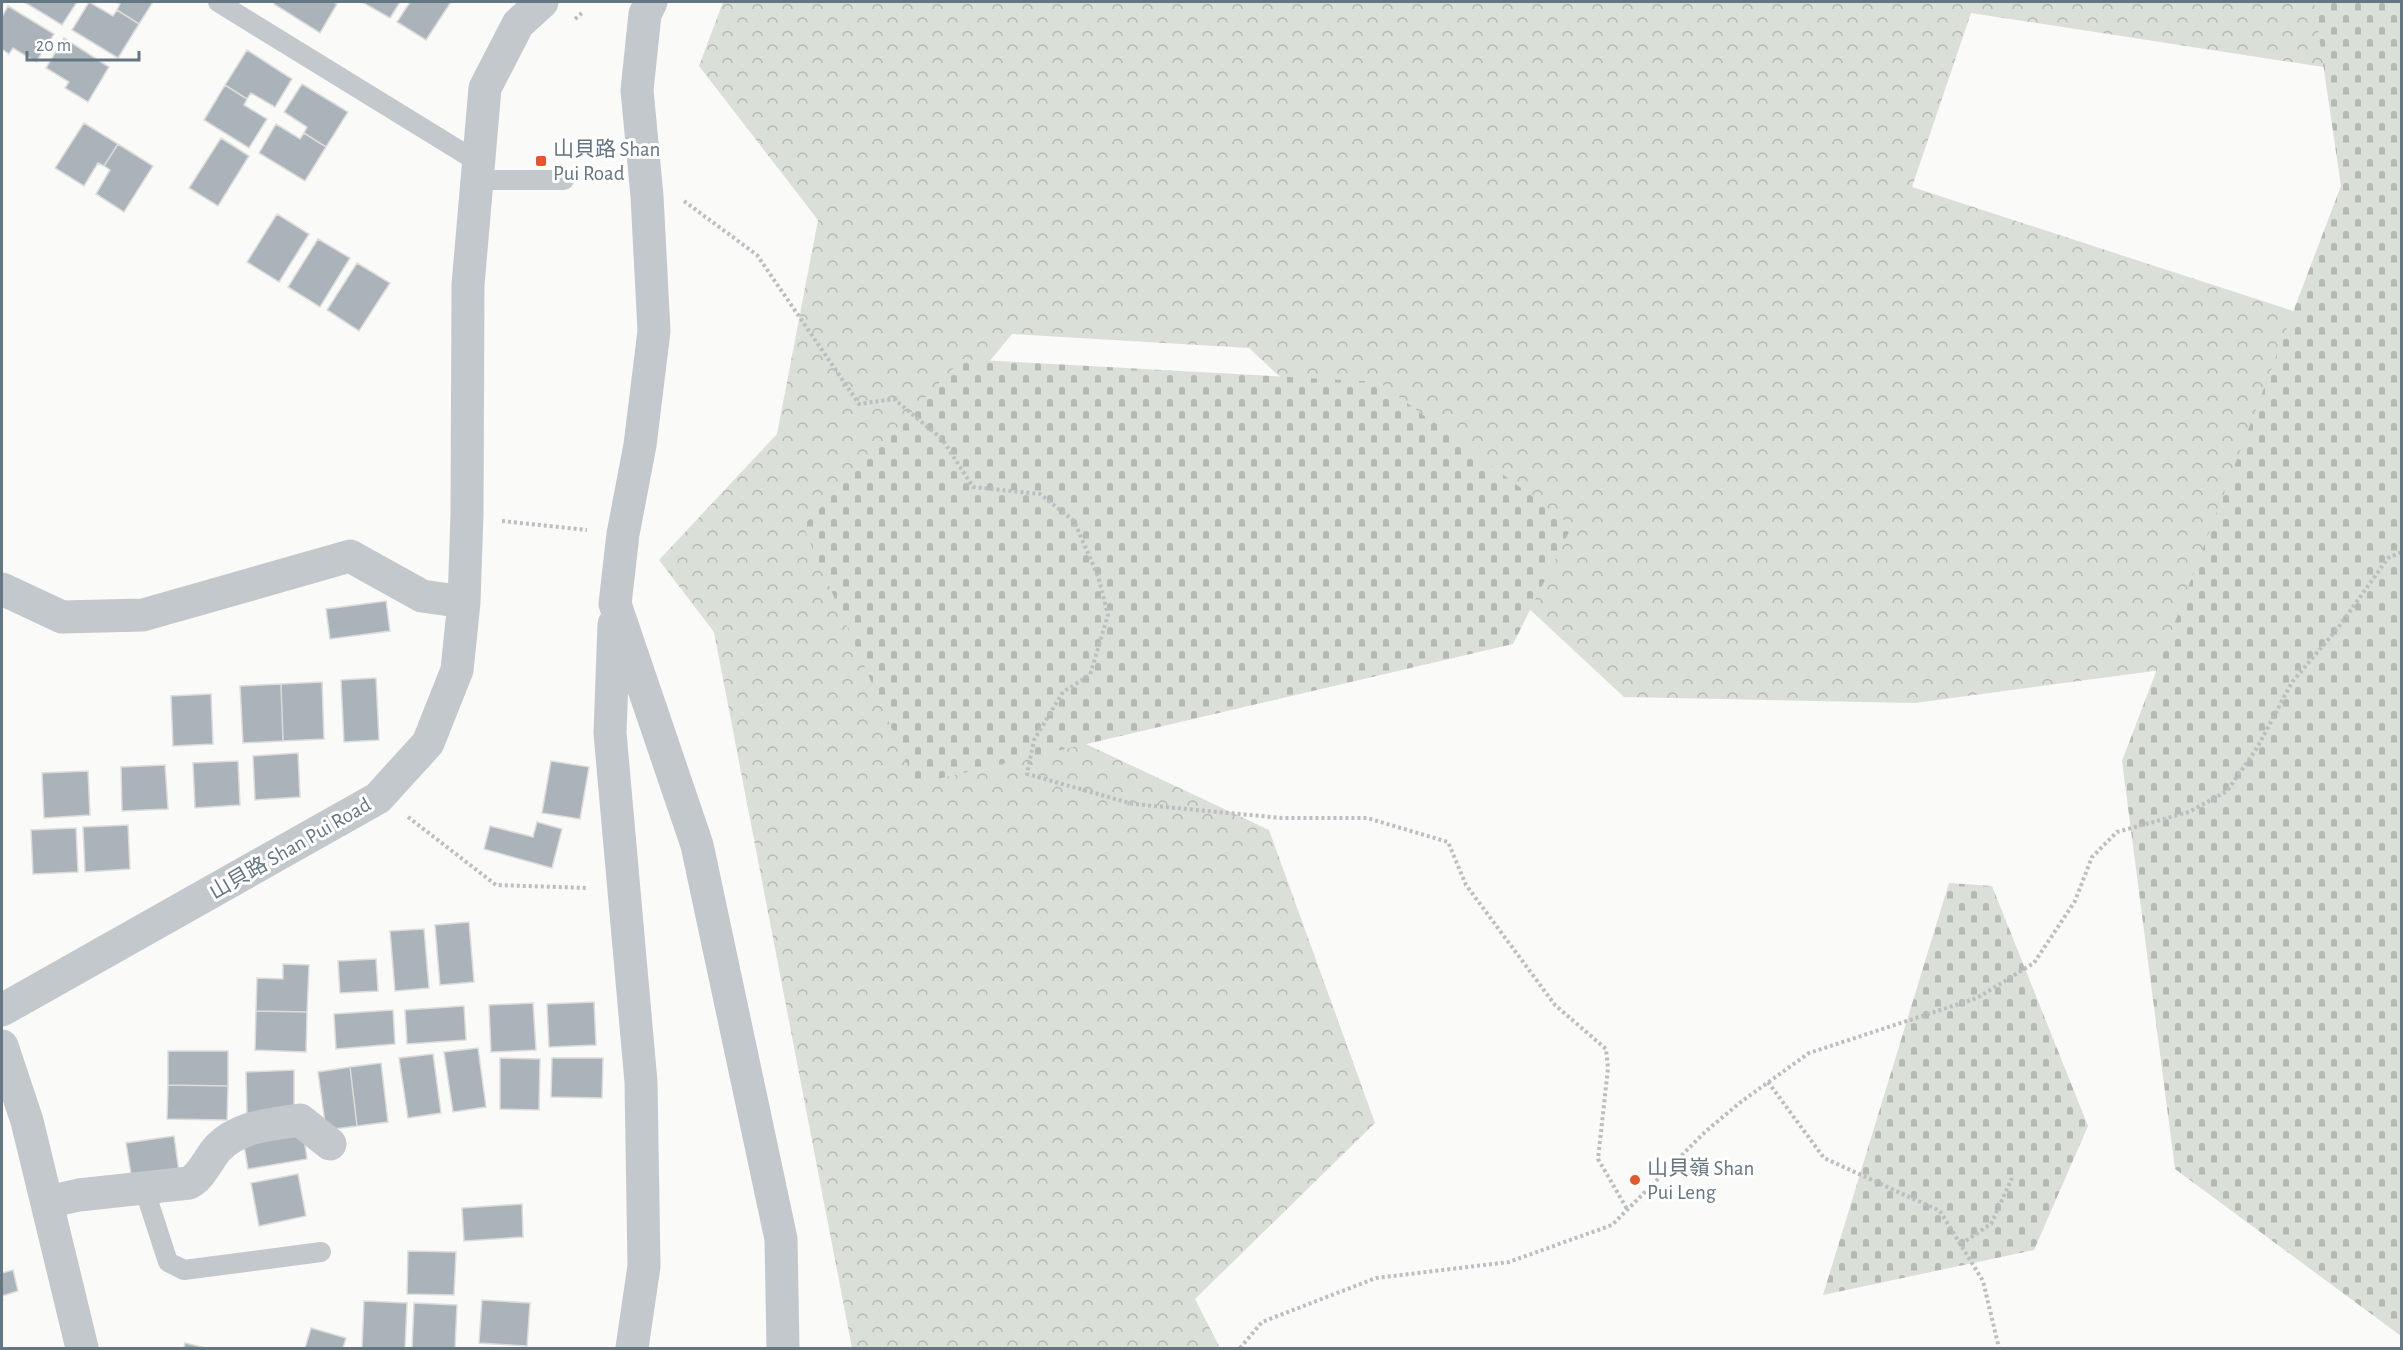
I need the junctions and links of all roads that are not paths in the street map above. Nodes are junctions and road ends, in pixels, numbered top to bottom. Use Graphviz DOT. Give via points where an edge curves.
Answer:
graph roads {
  1 [pos="218,2"];
  2 [pos="542,2"];
  3 [pos="651,2"];
  4 [pos="477,171"];
  5 [pos="564,180"];
  6 [pos="2,590"];
  7 [pos="464,602"];
  8 [pos="615,604"];
  9 [pos="2,1010"];
  10 [pos="2,1046"];
  11 [pos="330,1144"];
  12 [pos="144,1188"];
  13 [pos="47,1202"];
  14 [pos="321,1252"];
  15 [pos="82,1348"];
  16 [pos="632,1348"];
  17 [pos="783,1348"];
  1 -- 4 [label="lane"];
  2 -- 4 [label="street, 山貝路 Shan Pui Road" via="518,24 484,88"];
  3 -- 8 [label="street" via="645,14 637,90 654,331"];
  4 -- 5 [label="lane"];
  4 -- 7 [label="street, 山貝路 Shan Pui Road" via="468,285"];
  6 -- 7 [label="street" via="62,617 143,615 350,556 422,596"];
  7 -- 9 [label="street, 山貝路 Shan Pui Road" via="457,670 429,743 378,798"];
  8 -- 16 [label="street" via="610,733 642,1082 644,1266"];
  8 -- 17 [label="street" via="697,845 781,1239"];
  10 -- 13 [label="street" via="27,1121"];
  11 -- 12 [label="street" via="300,1120 246,1129 220,1146 196,1179"];
  12 -- 13 [label="street"];
  12 -- 14 [label="lane" via="168,1262 184,1270"];
  13 -- 15 [label="street"];
}
